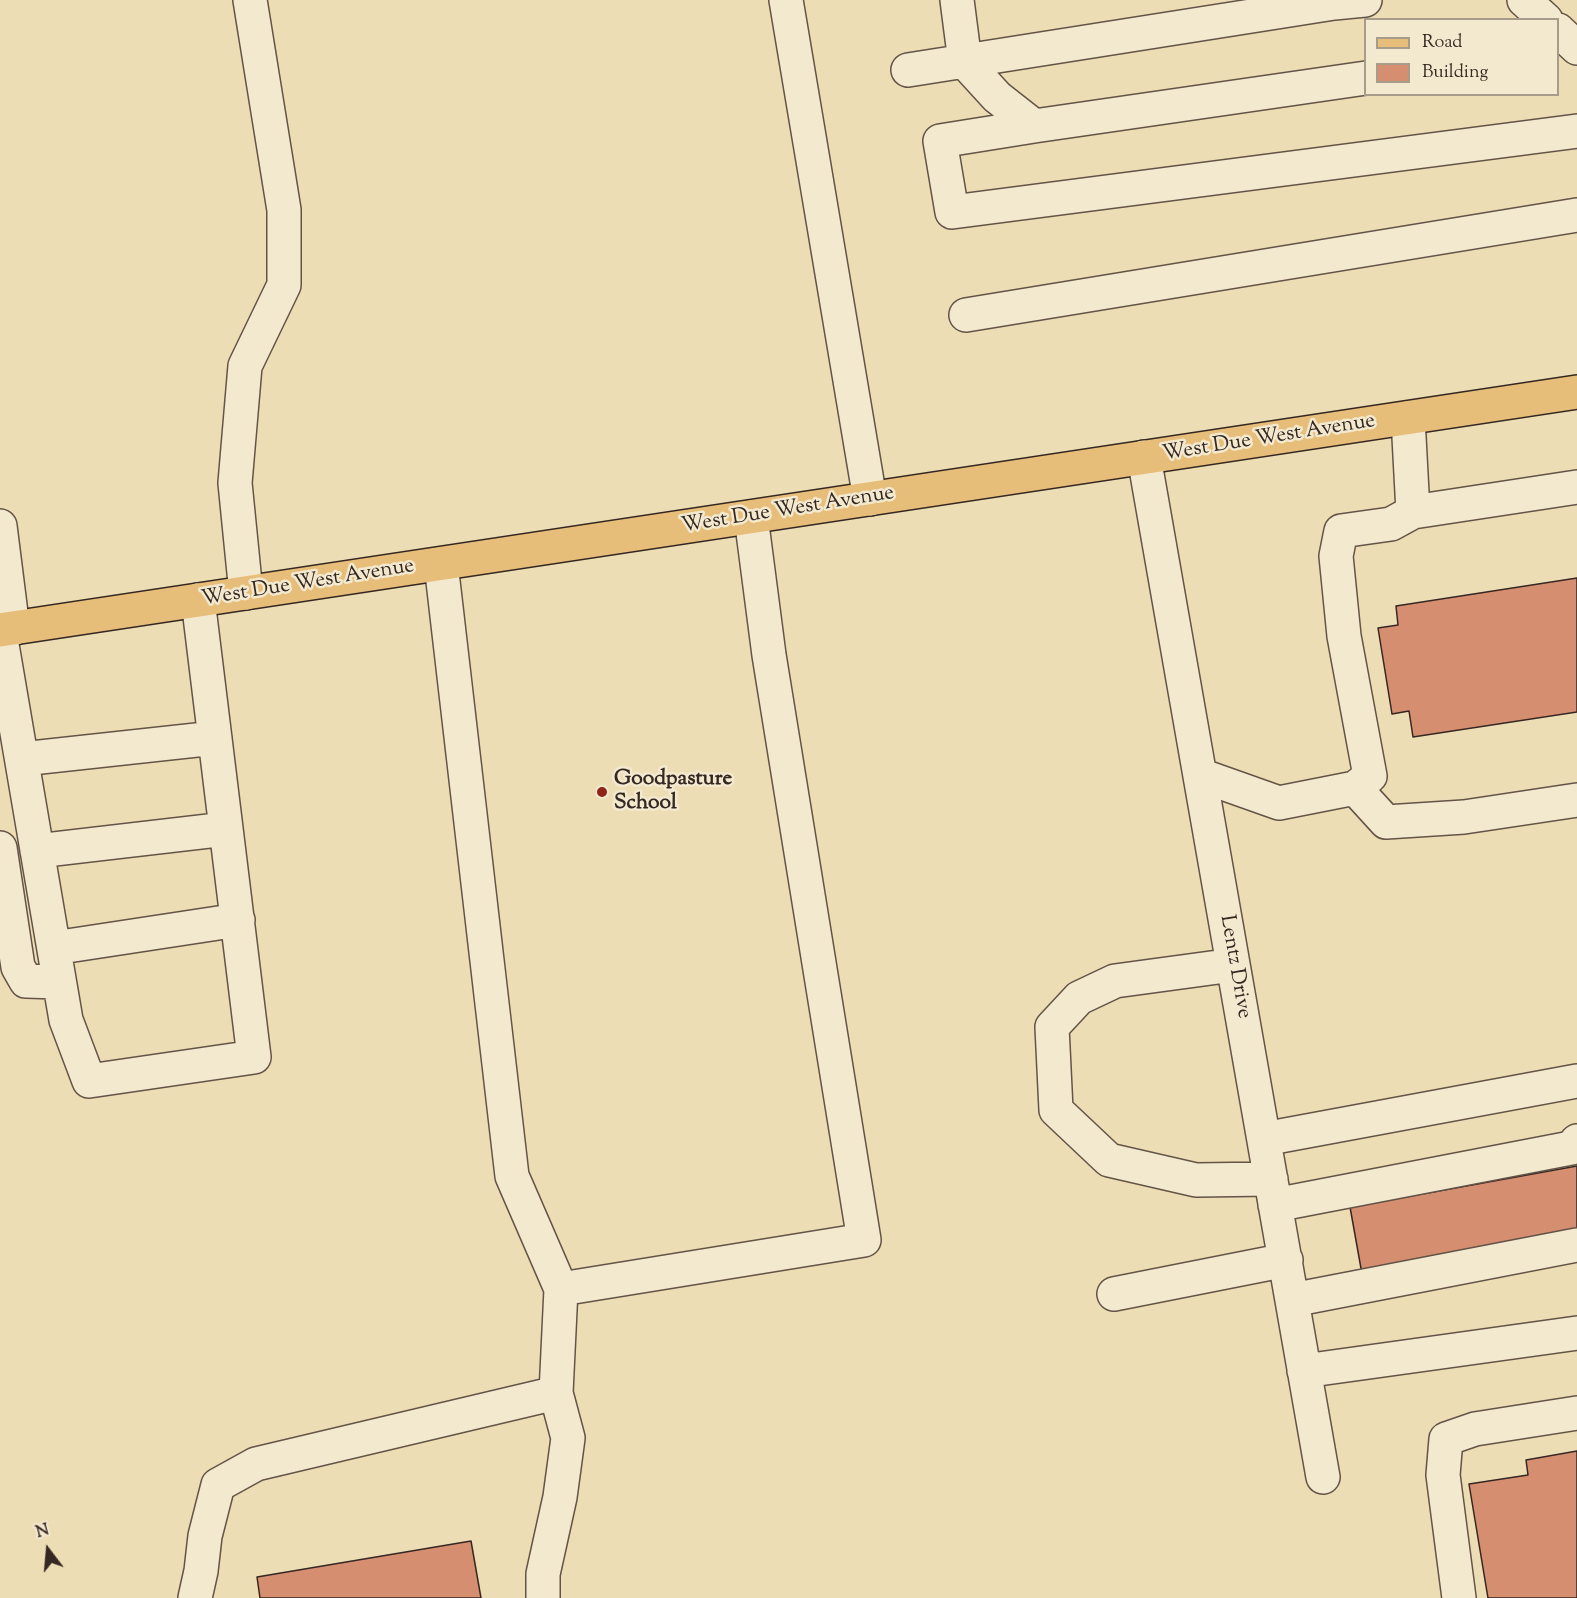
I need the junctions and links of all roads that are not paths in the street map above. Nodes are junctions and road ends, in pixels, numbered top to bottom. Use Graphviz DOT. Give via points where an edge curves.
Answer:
graph roads {
  1 [pos="250,0"];
  2 [pos="786,0"];
  3 [pos="957,0"];
  4 [pos="1365,0"];
  5 [pos="1524,0"];
  6 [pos="1544,18"];
  7 [pos="1559,32"];
  8 [pos="1577,48"];
  9 [pos="1559,51"];
  10 [pos="965,62"];
  11 [pos="908,70"];
  12 [pos="1364,78"];
  13 [pos="1034,126"];
  14 [pos="1577,131"];
  15 [pos="1577,215"];
  16 [pos="966,315"];
  17 [pos="1577,392"];
  18 [pos="1408,418"];
  19 [pos="1144,457"];
  20 [pos="1577,487"];
  21 [pos="870,499"];
  22 [pos="1413,512"];
  23 [pos="751,517"];
  24 [pos="0,526"];
  25 [pos="441,564"];
  26 [pos="246,593"];
  27 [pos="198,600"];
  28 [pos="4,631"];
  29 [pos="215,738"];
  30 [pos="13,748"];
  31 [pos="1200,775"];
  32 [pos="1355,788"];
  33 [pos="1577,800"];
  34 [pos="226,830"];
  35 [pos="0,848"];
  36 [pos="37,851"];
  37 [pos="238,920"];
  38 [pos="54,948"];
  39 [pos="1233,965"];
  40 [pos="59,982"];
  41 [pos="1576,1087"];
  42 [pos="1264,1139"];
  43 [pos="1577,1141"];
  44 [pos="1273,1192"];
  45 [pos="1577,1245"];
  46 [pos="1286,1260"];
  47 [pos="561,1289"];
  48 [pos="1114,1294"];
  49 [pos="1292,1300"];
  50 [pos="1577,1333"];
  51 [pos="1305,1371"];
  52 [pos="556,1393"];
  53 [pos="1577,1413"];
  54 [pos="1323,1477"];
  55 [pos="195,1598"];
  56 [pos="543,1598"];
  57 [pos="1460,1598"];
  1 -- 26 [label="street" via="284,210 284,285 244,366 235,483"];
  2 -- 21 [label="street"];
  3 -- 10 [label="street"];
  4 -- 10 [label="street"];
  5 -- 6 [label="street"];
  7 -- 8 [label="street"];
  8 -- 9 [label="street"];
  10 -- 11 [label="street"];
  10 -- 13 [label="street" via="997,97"];
  12 -- 13 [label="street"];
  13 -- 14 [label="street" via="940,141 952,212"];
  15 -- 16 [label="street"];
  17 -- 18 [label="main road, West Due West Avenue"];
  18 -- 19 [label="main road, West Due West Avenue"];
  18 -- 22 [label="street"];
  19 -- 21 [label="main road, West Due West Avenue"];
  19 -- 31 [label="street, Lentz Drive"];
  20 -- 22 [label="street"];
  21 -- 23 [label="main road, West Due West Avenue"];
  22 -- 32 [label="street" via="1391,524 1341,531 1336,555 1344,636 1370,776"];
  23 -- 25 [label="main road, West Due West Avenue"];
  23 -- 47 [label="street" via="769,655 864,1240"];
  24 -- 28 [label="street"];
  25 -- 26 [label="main road, West Due West Avenue"];
  25 -- 47 [label="street" via="512,1176"];
  26 -- 27 [label="main road, West Due West Avenue"];
  27 -- 28 [label="main road, West Due West Avenue"];
  27 -- 29 [label="street"];
  28 -- 30 [label="street"];
  29 -- 30 [label="street"];
  29 -- 34 [label="street"];
  30 -- 36 [label="street"];
  31 -- 32 [label="street" via="1279,803"];
  31 -- 39 [label="street, Lentz Drive"];
  32 -- 33 [label="street" via="1386,822 1464,817"];
  34 -- 36 [label="street"];
  34 -- 37 [label="street"];
  35 -- 40 [label="street" via="18,968 26,981"];
  36 -- 38 [label="street"];
  37 -- 38 [label="street"];
  37 -- 40 [label="street" via="254,1057 89,1082 66,1020"];
  38 -- 40 [label="street"];
  39 -- 42 [label="street, Lentz Drive"];
  39 -- 44 [label="street" via="1115,981 1079,998 1052,1027 1056,1110 1109,1160"];
  41 -- 42 [label="street"];
  42 -- 44 [label="street, Lentz Drive"];
  43 -- 44 [label="street" via="1571,1148"];
  44 -- 46 [label="street, Lentz Drive"];
  45 -- 49 [label="street"];
  46 -- 48 [label="street"];
  46 -- 49 [label="street, Lentz Drive"];
  47 -- 52 [label="street"];
  49 -- 51 [label="street, Lentz Drive"];
  50 -- 51 [label="street"];
  51 -- 54 [label="street, Lentz Drive"];
  52 -- 55 [label="street" via="256,1464 218,1485"];
  52 -- 56 [label="street" via="568,1438 543,1574"];
  53 -- 57 [label="street" via="1474,1429 1446,1439 1443,1475"];
}
